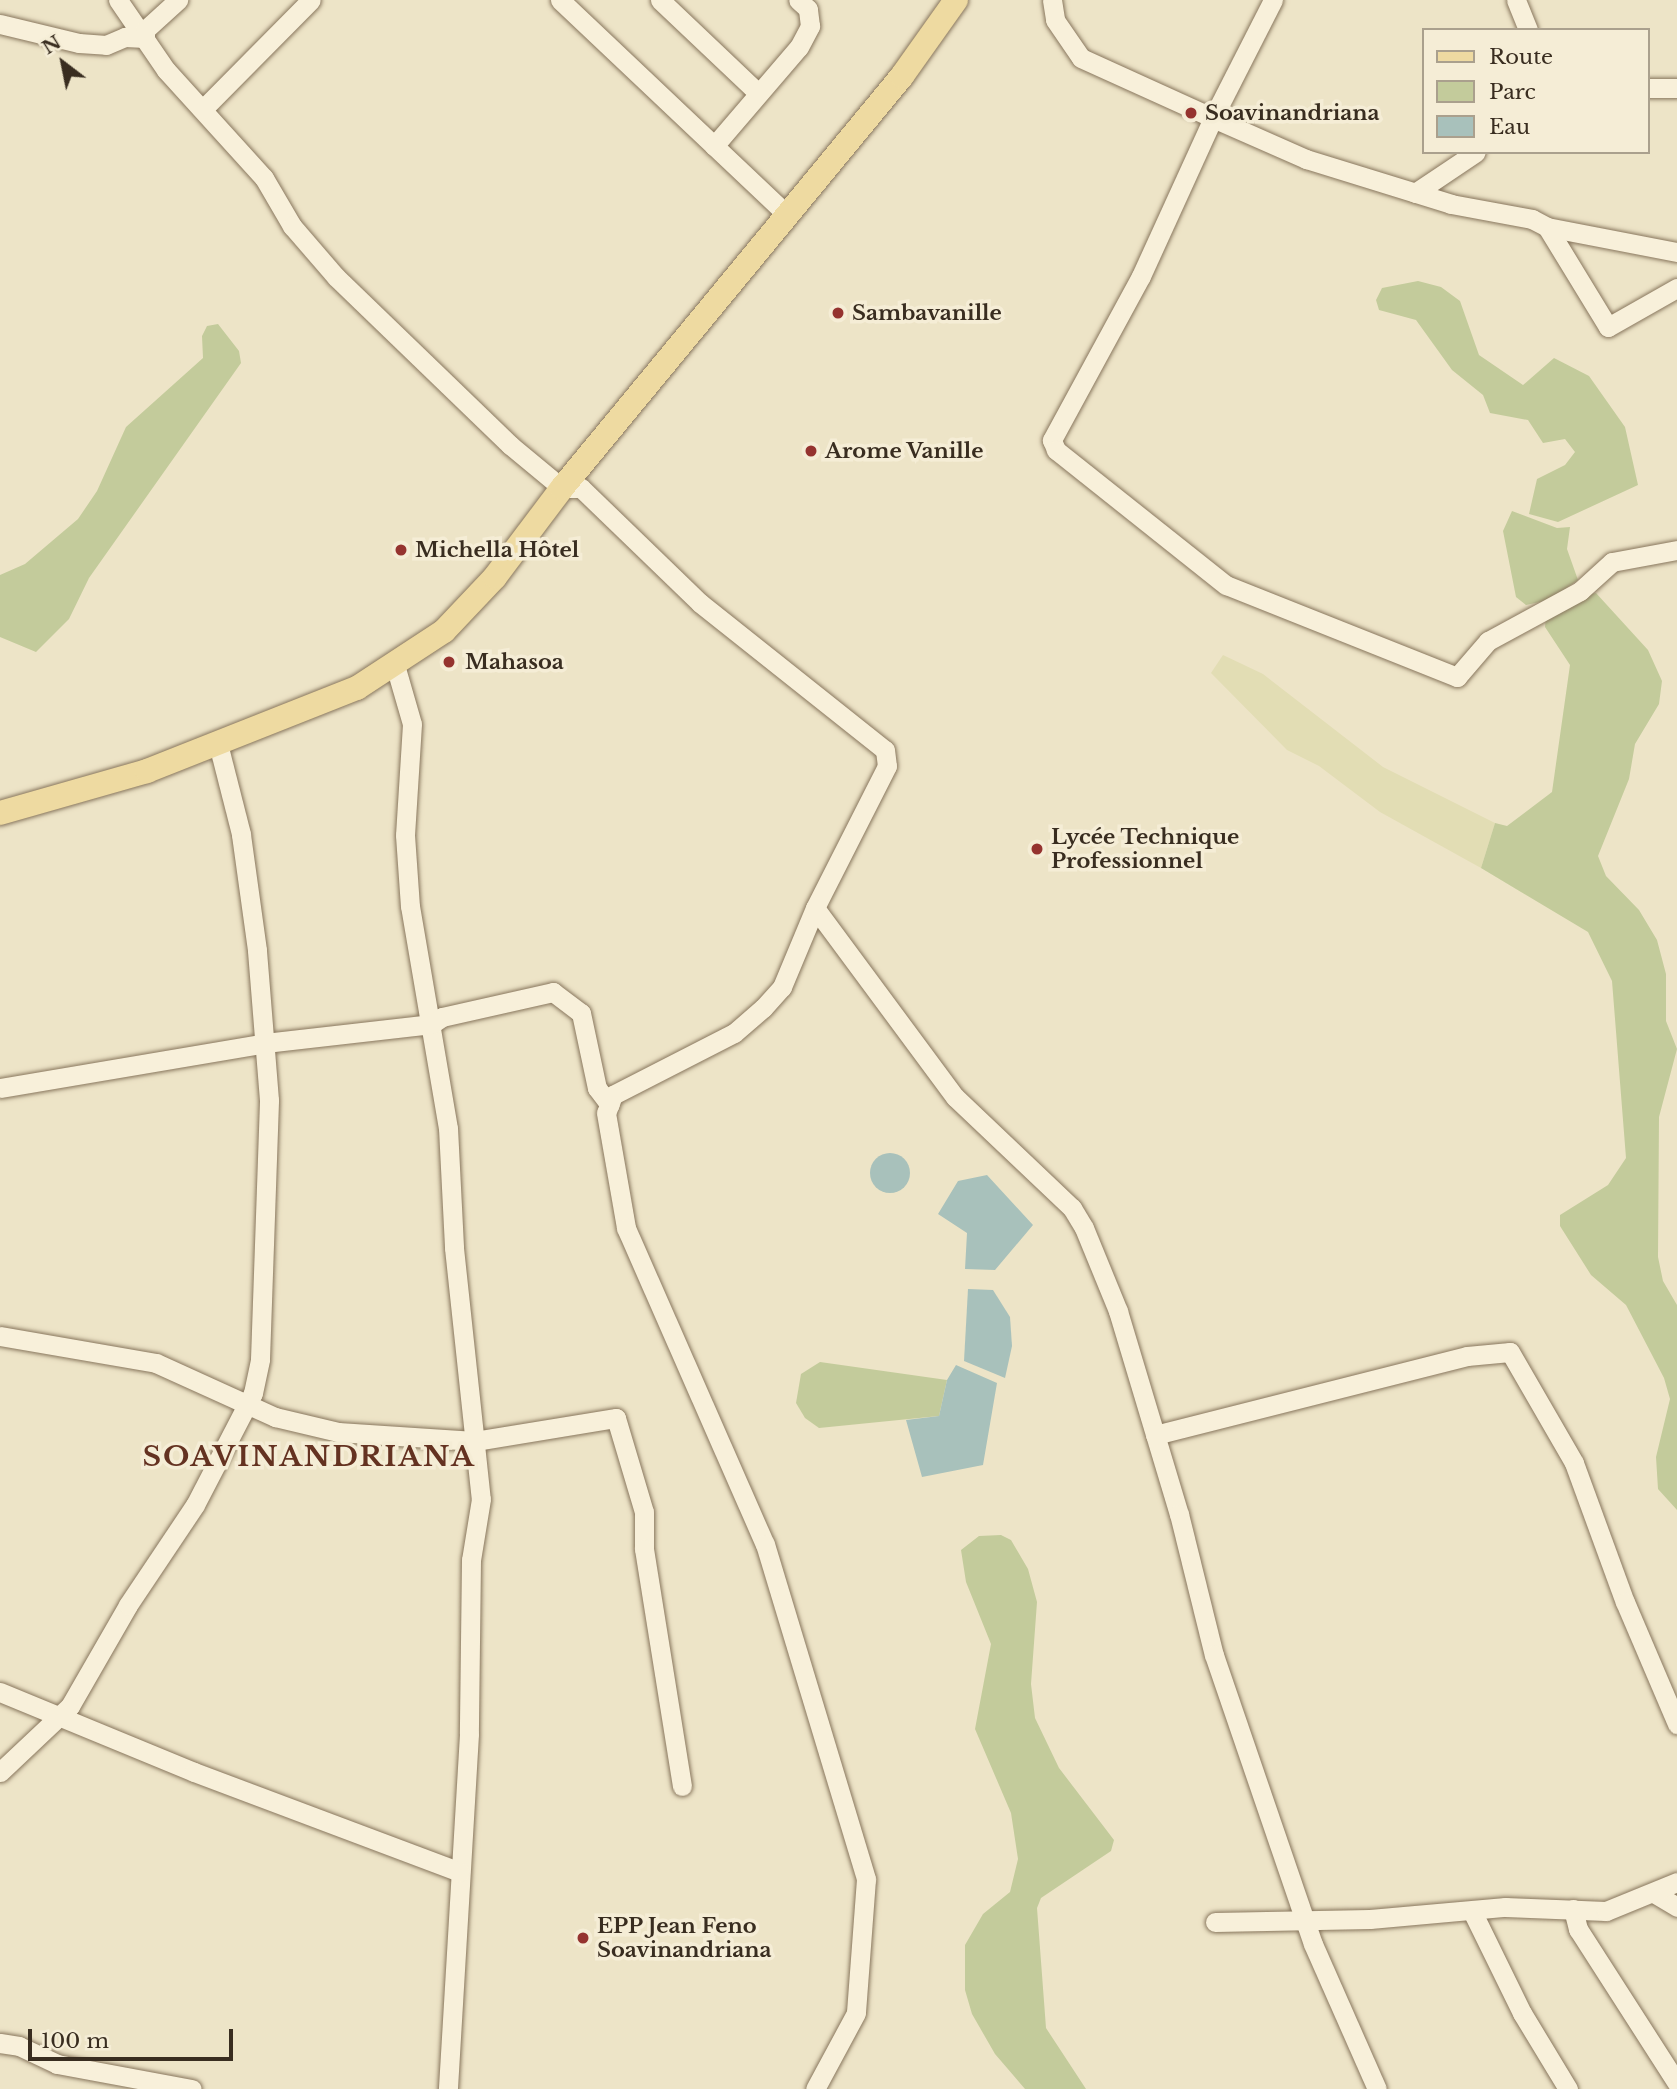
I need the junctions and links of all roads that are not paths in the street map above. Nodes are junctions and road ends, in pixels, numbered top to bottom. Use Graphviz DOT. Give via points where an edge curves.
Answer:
graph roads {
  1 [pos="118,0"];
  2 [pos="178,0"];
  3 [pos="311,0"];
  4 [pos="560,0"];
  5 [pos="660,0"];
  6 [pos="798,0"];
  7 [pos="956,0"];
  8 [pos="1052,0"];
  9 [pos="1273,0"];
  10 [pos="1516,0"];
  11 [pos="0,24"];
  12 [pos="1527,28"];
  13 [pos="145,37"];
  14 [pos="1649,88"];
  15 [pos="1677,88"];
  16 [pos="758,93"];
  17 [pos="203,109"];
  18 [pos="1213,118"];
  19 [pos="714,146"];
  20 [pos="1473,154"];
  21 [pos="1415,193"];
  22 [pos="787,215"];
  23 [pos="1547,227"];
  24 [pos="1677,252"];
  25 [pos="1677,288"];
  26 [pos="562,488"];
  27 [pos="1677,550"];
  28 [pos="396,665"];
  29 [pos="218,744"];
  30 [pos="0,813"];
  31 [pos="815,908"];
  32 [pos="432,1024"];
  33 [pos="265,1043"];
  34 [pos="0,1088"];
  35 [pos="610,1105"];
  36 [pos="0,1336"];
  37 [pos="248,1402"];
  38 [pos="1155,1435"];
  39 [pos="475,1441"];
  40 [pos="0,1692"];
  41 [pos="59,1716"];
  42 [pos="1677,1724"];
  43 [pos="0,1772"];
  44 [pos="682,1786"];
  45 [pos="460,1872"];
  46 [pos="1677,1882"];
  47 [pos="1654,1894"];
  48 [pos="1677,1907"];
  49 [pos="1573,1909"];
  50 [pos="1472,1911"];
  51 [pos="1305,1920"];
  52 [pos="1215,1922"];
  53 [pos="0,2043"];
  54 [pos="1677,2083"];
  55 [pos="192,2089"];
  56 [pos="448,2089"];
  57 [pos="815,2089"];
  58 [pos="1377,2089"];
  59 [pos="1568,2089"];
  1 -- 13 [label="street"];
  2 -- 13 [label="street" via="145,30"];
  3 -- 17 [label="street"];
  4 -- 19 [label="street"];
  5 -- 16 [label="street"];
  6 -- 16 [label="street" via="808,9 810,26 799,47"];
  7 -- 22 [label="main road" via="902,76"];
  8 -- 18 [label="street" via="1055,20 1081,58"];
  9 -- 18 [label="street"];
  10 -- 12 [label="street"];
  11 -- 13 [label="street" via="79,43 106,45 125,37"];
  13 -- 17 [label="street" via="166,70"];
  14 -- 15 [label="street"];
  16 -- 19 [label="street"];
  17 -- 26 [label="street" via="264,178 292,226 336,277 510,445"];
  18 -- 21 [label="street" via="1306,159"];
  18 -- 27 [label="street" via="1141,276 1052,440 1056,450 1226,585 1457,677 1488,641 1580,591 1612,562"];
  19 -- 22 [label="street"];
  20 -- 21 [label="street"];
  21 -- 23 [label="street" via="1532,219"];
  22 -- 26 [label="main road"];
  23 -- 24 [label="street"];
  23 -- 25 [label="street" via="1608,327"];
  26 -- 28 [label="main road" via="467,609"];
  26 -- 31 [label="street" via="581,488 700,603 885,750 887,766"];
  28 -- 29 [label="main road" via="357,688"];
  28 -- 32 [label="street" via="412,724 405,835 410,906"];
  29 -- 30 [label="main road" via="147,771"];
  29 -- 33 [label="street" via="241,834"];
  31 -- 35 [label="street" via="782,987 763,1008 734,1032 613,1095"];
  31 -- 38 [label="street" via="955,1097 1072,1208 1118,1311"];
  32 -- 33 [label="street"];
  32 -- 35 [label="street" via="442,1017 553,992 580,1013 597,1088"];
  32 -- 39 [label="street" via="448,1128 454,1248"];
  33 -- 34 [label="street"];
  33 -- 37 [label="street" via="269,1100 260,1359"];
  35 -- 57 [label="street" via="606,1113 625,1228 765,1544 866,1879 856,2013"];
  36 -- 37 [label="street" via="156,1363 202,1387"];
  37 -- 39 [label="street" via="275,1417 338,1432"];
  37 -- 41 [label="street" via="195,1505 128,1605 70,1706"];
  38 -- 42 [label="street" via="1467,1356 1510,1352 1574,1463 1625,1602"];
  38 -- 51 [label="street" via="1214,1655"];
  39 -- 44 [label="street" via="616,1418 643,1512"];
  39 -- 45 [label="street" via="481,1499 471,1560 469,1734"];
  40 -- 41 [label="street"];
  41 -- 43 [label="street"];
  41 -- 45 [label="street"];
  45 -- 56 [label="street"];
  46 -- 47 [label="street"];
  47 -- 48 [label="street"];
  47 -- 49 [label="street" via="1606,1912"];
  49 -- 50 [label="street" via="1504,1906"];
  49 -- 54 [label="street" via="1578,1929"];
  50 -- 51 [label="street"];
  50 -- 59 [label="street" via="1522,2013"];
  51 -- 52 [label="street"];
  51 -- 58 [label="street"];
  53 -- 55 [label="street" via="19,2046 57,2064"];
}
